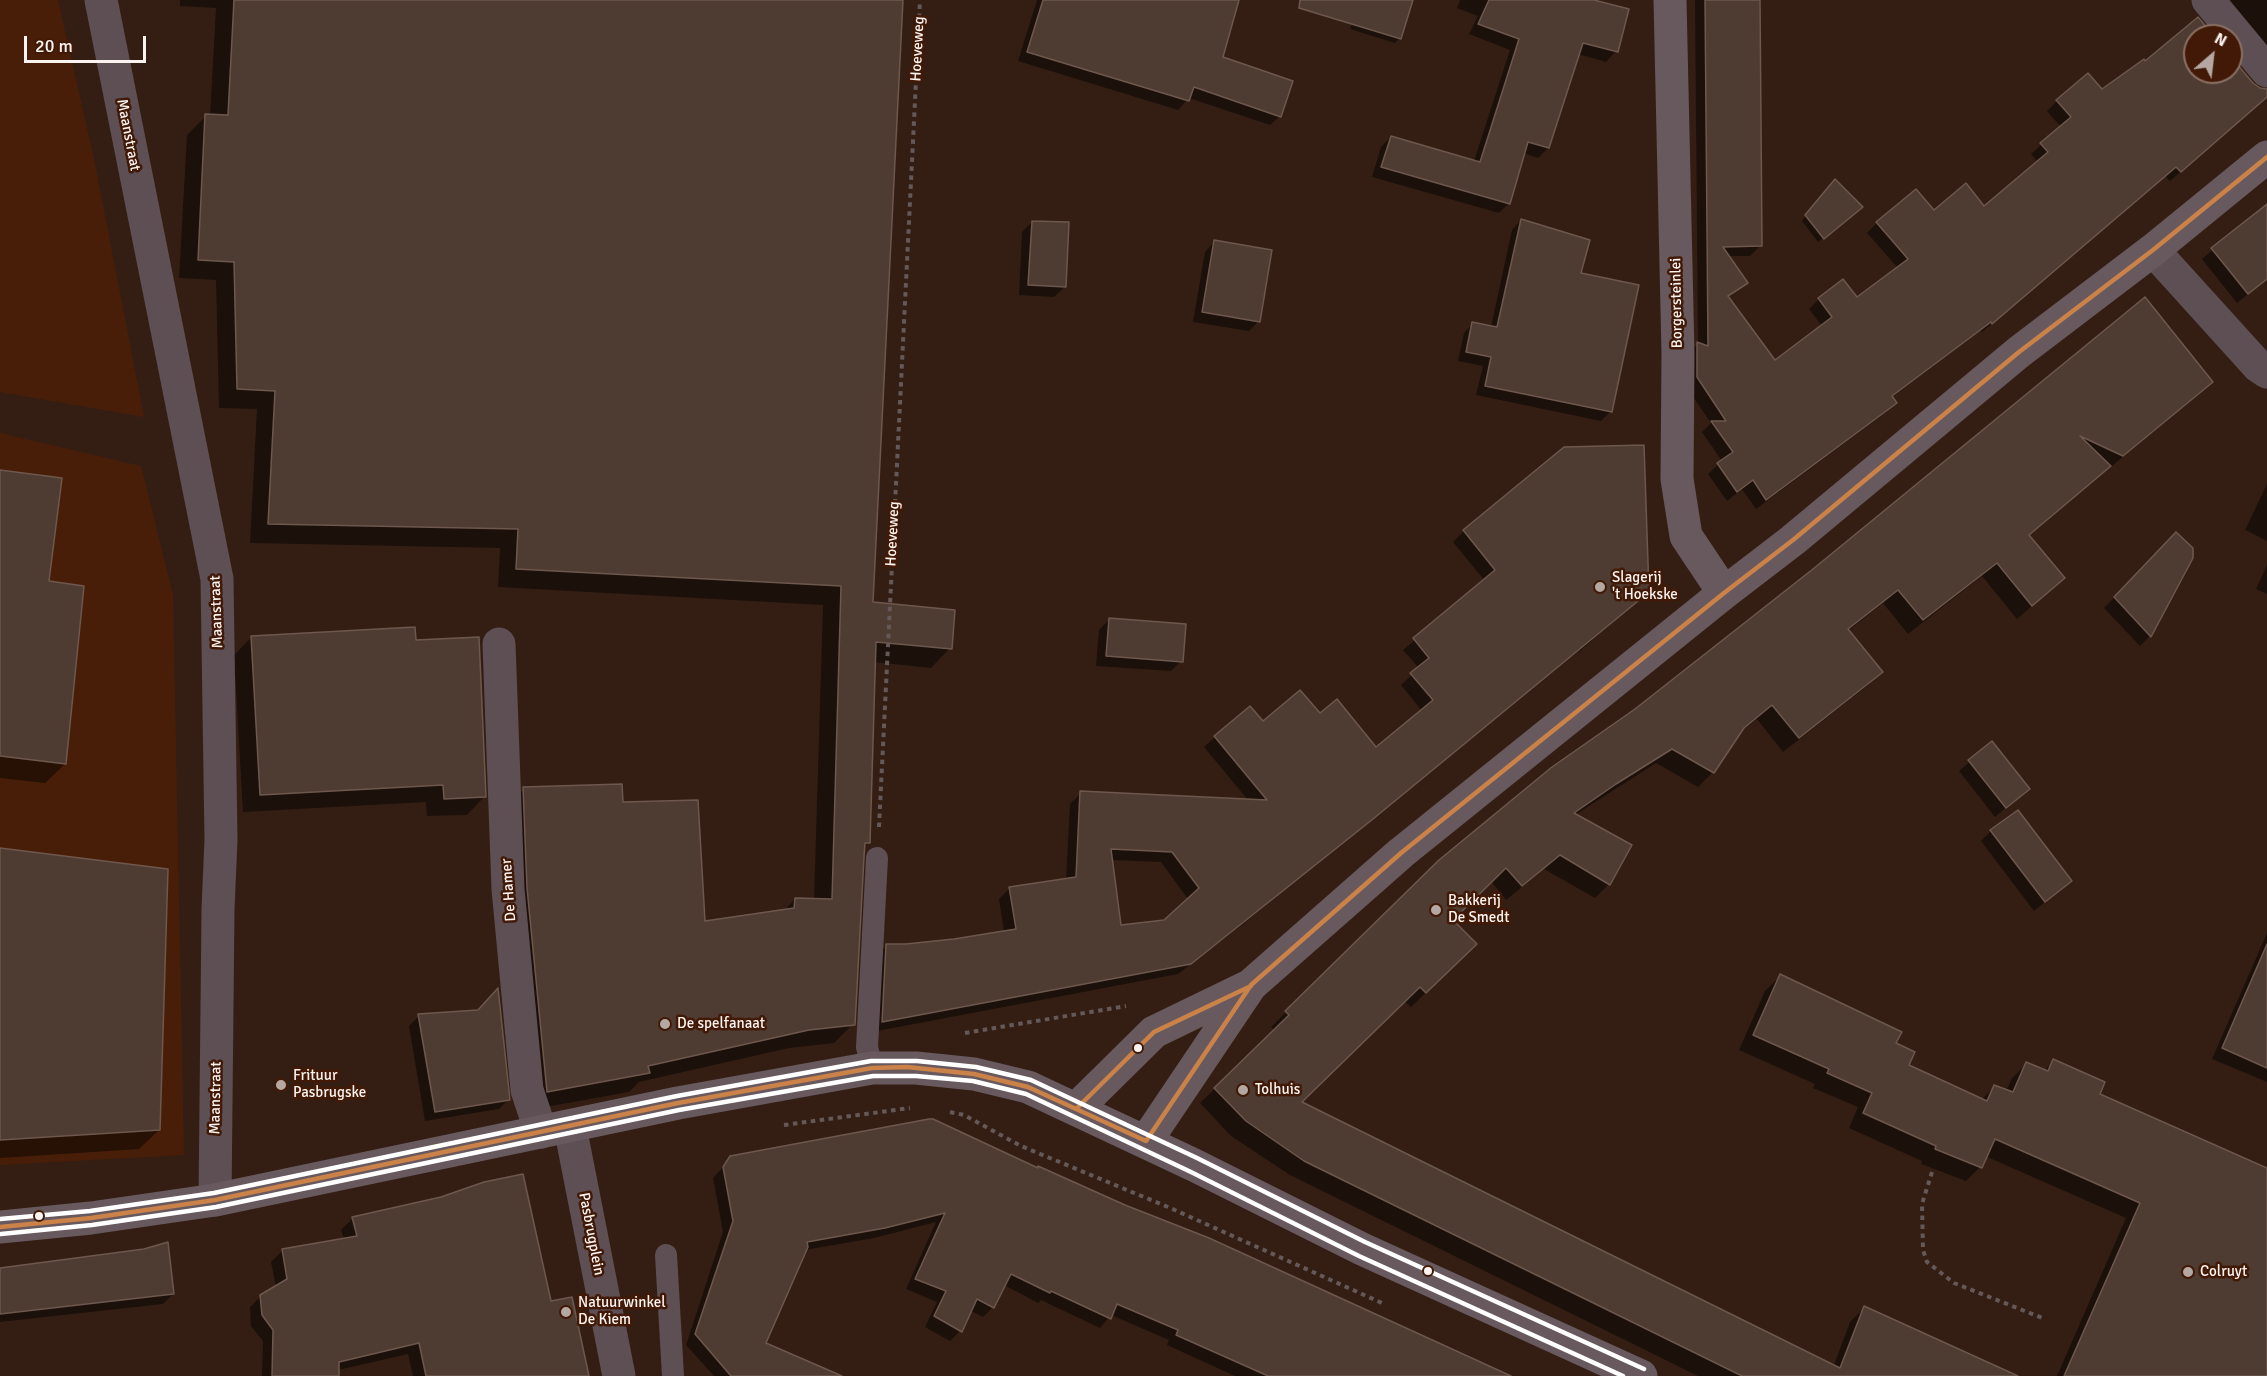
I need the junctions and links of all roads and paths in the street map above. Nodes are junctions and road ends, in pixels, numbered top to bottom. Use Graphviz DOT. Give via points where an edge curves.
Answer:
graph roads {
  1 [pos="101,0"];
  2 [pos="920,0"];
  3 [pos="1670,0"];
  4 [pos="2208,0"];
  5 [pos="2267,71"];
  6 [pos="2267,157"];
  7 [pos="2153,250"];
  8 [pos="2267,372"];
  9 [pos="1724,593"];
  10 [pos="499,644"];
  11 [pos="877,858"];
  12 [pos="1251,986"];
  13 [pos="1134,1005"];
  14 [pos="958,1034"];
  15 [pos="872,1068"];
  16 [pos="1077,1108"];
  17 [pos="943,1111"];
  18 [pos="556,1130"];
  19 [pos="1146,1141"];
  20 [pos="1932,1173"];
  21 [pos="215,1200"];
  22 [pos="0,1227"];
  23 [pos="666,1255"];
  24 [pos="1384,1304"];
  25 [pos="2045,1319"];
  26 [pos="619,1376"];
  27 [pos="672,1376"];
  28 [pos="1641,1376"];
  1 -- 21 [label="street, Maanstraat" via="218,579 221,840"];
  2 -- 11 [label="path, Hoeveweg"];
  3 -- 9 [label="street, Borgersteinlei" via="1677,479 1686,536"];
  4 -- 5 [label="street"];
  6 -- 7 [label="street"];
  7 -- 8 [label="street"];
  7 -- 9 [label="street" via="2019,352"];
  9 -- 12 [label="street" via="1401,853"];
  10 -- 18 [label="street, De Hamer" via="508,889 526,1090"];
  11 -- 15 [label="lane" via="867,1047"];
  12 -- 16 [label="street" via="1154,1032"];
  12 -- 19 [label="street"];
  13 -- 14 [label="path"];
  15 -- 16 [label="street" via="907,1067 974,1074 1028,1087"];
  15 -- 18 [label="street" via="678,1103"];
  16 -- 19 [label="street"];
  17 -- 24 [label="path" via="964,1115 1021,1146"];
  18 -- 21 [label="street"];
  18 -- 26 [label="street, Pasbrugplein"];
  19 -- 28 [label="street" via="1362,1249"];
  20 -- 25 [label="path" via="1922,1204 1927,1262 1954,1283"];
  21 -- 22 [label="street"];
  23 -- 27 [label="lane"];
}
